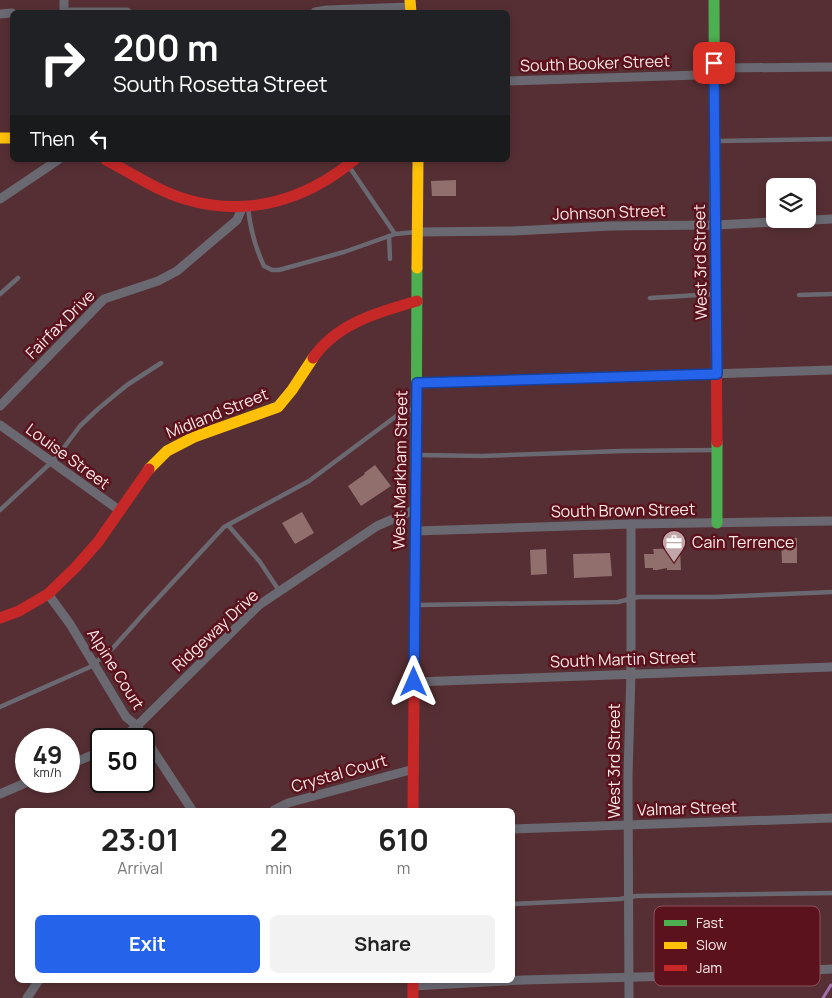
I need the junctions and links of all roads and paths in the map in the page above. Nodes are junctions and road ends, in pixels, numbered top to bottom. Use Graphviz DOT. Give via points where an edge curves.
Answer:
graph roads {
  1 [pos="714,0"];
  2 [pos="411,7"];
  3 [pos="332,10"];
  4 [pos="832,67"];
  5 [pos="714,69"];
  6 [pos="510,82"];
  7 [pos="832,139"];
  8 [pos="715,141"];
  9 [pos="55,162"];
  10 [pos="110,162"];
  11 [pos="418,162"];
  12 [pos="351,163"];
  13 [pos="0,199"];
  14 [pos="245,206"];
  15 [pos="832,219"];
  16 [pos="716,224"];
  17 [pos="418,232"];
  18 [pos="395,234"];
  19 [pos="389,236"];
  20 [pos="390,259"];
  21 [pos="18,278"];
  22 [pos="0,294"];
  23 [pos="716,294"];
  24 [pos="832,294"];
  25 [pos="799,295"];
  26 [pos="650,298"];
  27 [pos="417,301"];
  28 [pos="161,363"];
  29 [pos="832,370"];
  30 [pos="717,374"];
  31 [pos="417,383"];
  32 [pos="0,406"];
  33 [pos="417,408"];
  34 [pos="0,425"];
  35 [pos="717,450"];
  36 [pos="416,455"];
  37 [pos="51,463"];
  38 [pos="0,510"];
  39 [pos="119,510"];
  40 [pos="416,510"];
  41 [pos="832,520"];
  42 [pos="717,523"];
  43 [pos="631,524"];
  44 [pos="228,525"];
  45 [pos="416,531"];
  46 [pos="280,592"];
  47 [pos="832,592"];
  48 [pos="48,594"];
  49 [pos="631,600"];
  50 [pos="415,605"];
  51 [pos="0,618"];
  52 [pos="94,664"];
  53 [pos="832,667"];
  54 [pos="631,673"];
  55 [pos="414,682"];
  56 [pos="0,707"];
  57 [pos="137,726"];
  58 [pos="135,728"];
  59 [pos="414,769"];
  60 [pos="15,788"];
  61 [pos="0,794"];
  62 [pos="191,808"];
  63 [pos="278,808"];
  64 [pos="414,808"];
  65 [pos="832,818"];
  66 [pos="630,825"];
  67 [pos="515,829"];
  68 [pos="832,894"];
  69 [pos="629,897"];
  70 [pos="515,904"];
  71 [pos="654,977"];
  72 [pos="629,978"];
  73 [pos="515,981"];
  74 [pos="36,983"];
  75 [pos="413,983"];
  76 [pos="27,998"];
  77 [pos="413,998"];
  78 [pos="629,998"];
  1 -- 5 [label="street, West 3rd Street"];
  2 -- 3 [label="street"];
  4 -- 5 [label="street, South Booker Street"];
  5 -- 6 [label="street, South Booker Street" via="699,75"];
  5 -- 8 [label="street, West 3rd Street"];
  7 -- 8 [label="lane"];
  8 -- 16 [label="street, West 3rd Street"];
  9 -- 13 [label="street"];
  10 -- 14 [label="street" via="184,199 213,205"];
  11 -- 17 [label="street, West Markham Street"];
  12 -- 14 [label="street" via="320,185 294,196 273,203"];
  12 -- 18 [label="lane"];
  14 -- 19 [label="lane" via="258,253 264,266 272,270 321,259"];
  14 -- 32 [label="street, Fairfax Drive" via="237,220 177,271 158,281 104,299"];
  15 -- 16 [label="street, Johnson Street"];
  16 -- 17 [label="street, Johnson Street"];
  16 -- 23 [label="street, West 3rd Street"];
  17 -- 18 [label="lane"];
  17 -- 27 [label="street, West Markham Street"];
  18 -- 19 [label="lane"];
  19 -- 20 [label="lane"];
  21 -- 22 [label="lane"];
  23 -- 26 [label="lane"];
  23 -- 30 [label="street, West 3rd Street"];
  24 -- 25 [label="lane"];
  27 -- 31 [label="street, West Markham Street"];
  27 -- 39 [label="street, Midland Street" via="380,312 335,334 315,355 278,407 194,437 166,451"];
  28 -- 37 [label="lane" via="98,409"];
  29 -- 30 [label="street"];
  30 -- 31 [label="street"];
  30 -- 35 [label="street, West 3rd Street"];
  31 -- 33 [label="street, West Markham Street"];
  33 -- 36 [label="street, West Markham Street"];
  33 -- 44 [label="lane" via="399,414 309,481"];
  34 -- 37 [label="street, Louise Street"];
  35 -- 36 [label="lane"];
  35 -- 42 [label="street, West 3rd Street"];
  36 -- 40 [label="street, West Markham Street"];
  37 -- 38 [label="lane"];
  37 -- 39 [label="street, Louise Street"];
  39 -- 48 [label="street, Midland Street" via="91,550"];
  40 -- 45 [label="street, West Markham Street"];
  40 -- 46 [label="street, Ridgeway Drive" via="378,526"];
  41 -- 42 [label="street, South Brown Street"];
  42 -- 43 [label="street, South Brown Street"];
  43 -- 45 [label="street, South Brown Street"];
  43 -- 49 [label="street, West 3rd Street"];
  44 -- 46 [label="lane" via="260,562"];
  44 -- 52 [label="lane" via="113,648"];
  45 -- 50 [label="street, West Markham Street"];
  46 -- 57 [label="street, Ridgeway Drive" via="248,615"];
  47 -- 49 [label="lane" via="638,597"];
  48 -- 51 [label="street, Midland Street"];
  48 -- 52 [label="street, Alpine Court"];
  49 -- 50 [label="lane"];
  49 -- 54 [label="street, West 3rd Street"];
  50 -- 55 [label="street, West Markham Street"];
  52 -- 56 [label="lane"];
  52 -- 57 [label="street, Alpine Court" via="126,717"];
  53 -- 54 [label="street, South Martin Street"];
  54 -- 55 [label="street, South Martin Street"];
  54 -- 66 [label="street, West 3rd Street"];
  55 -- 59 [label="street, West Markham Street"];
  57 -- 58 [label="street, Ridgeway Drive"];
  57 -- 62 [label="street, Alpine Court"];
  59 -- 63 [label="street, Crystal Court"];
  59 -- 64 [label="street, West Markham Street"];
  60 -- 61 [label="street"];
  65 -- 66 [label="street, Valmar Street"];
  66 -- 67 [label="street, Valmar Street"];
  66 -- 69 [label="street, West 3rd Street"];
  68 -- 69 [label="lane"];
  69 -- 70 [label="lane"];
  69 -- 72 [label="street, West 3rd Street"];
  71 -- 72 [label="street"];
  72 -- 73 [label="street"];
  72 -- 78 [label="street, West 3rd Street"];
  74 -- 76 [label="street"];
  75 -- 77 [label="street"];
}
